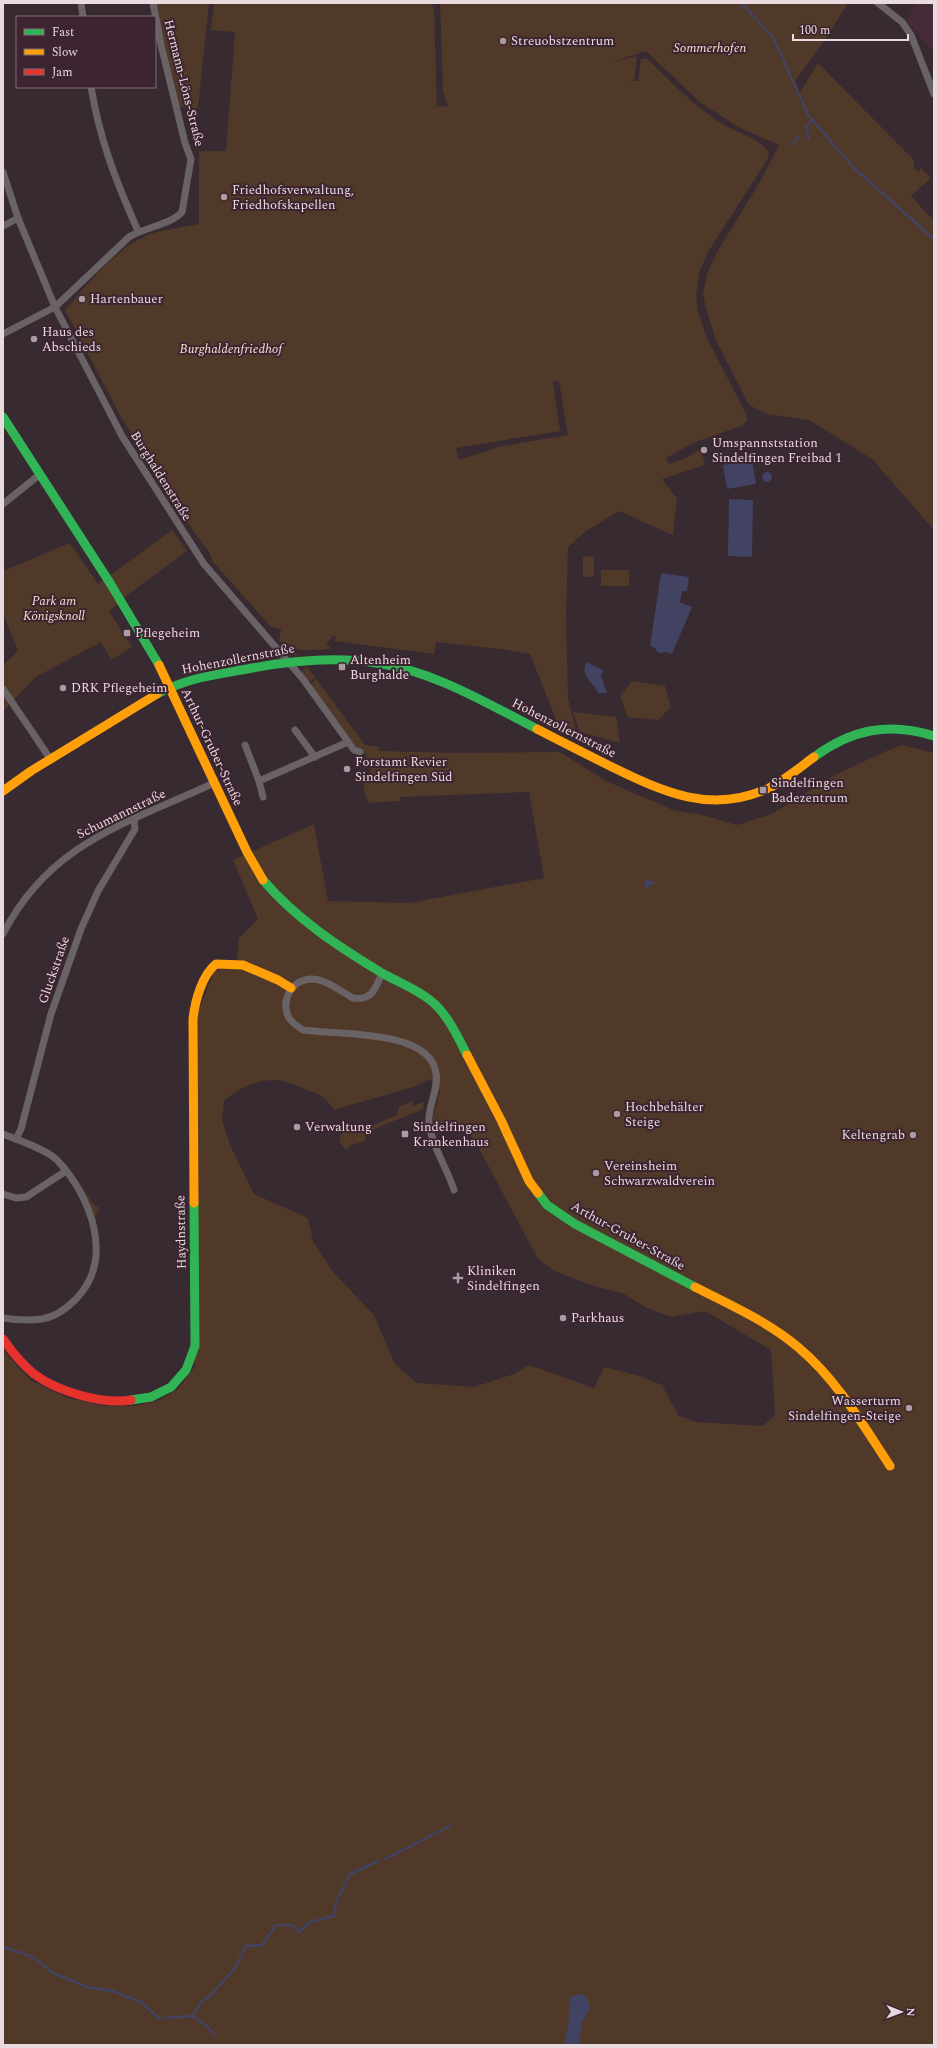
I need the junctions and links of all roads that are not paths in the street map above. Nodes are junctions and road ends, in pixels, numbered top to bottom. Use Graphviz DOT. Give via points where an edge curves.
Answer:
graph roads {
  1 [pos="81,3"];
  2 [pos="153,3"];
  3 [pos="878,3"];
  4 [pos="83,16"];
  5 [pos="156,16"];
  6 [pos="156,18"];
  7 [pos="91,88"];
  8 [pos="934,94"];
  9 [pos="3,172"];
  10 [pos="18,218"];
  11 [pos="3,226"];
  12 [pos="138,231"];
  13 [pos="54,306"];
  14 [pos="3,334"];
  15 [pos="3,417"];
  16 [pos="39,475"];
  17 [pos="3,504"];
  18 [pos="286,662"];
  19 [pos="3,688"];
  20 [pos="170,688"];
  21 [pos="295,730"];
  22 [pos="934,736"];
  23 [pos="348,742"];
  24 [pos="244,746"];
  25 [pos="360,752"];
  26 [pos="315,757"];
  27 [pos="51,760"];
  28 [pos="259,781"];
  29 [pos="214,783"];
  30 [pos="3,790"];
  31 [pos="263,797"];
  32 [pos="134,819"];
  33 [pos="3,934"];
  34 [pos="382,973"];
  35 [pos="291,988"];
  36 [pos="3,1134"];
  37 [pos="16,1140"];
  38 [pos="66,1171"];
  39 [pos="454,1190"];
  40 [pos="3,1194"];
  41 [pos="3,1318"];
  42 [pos="3,1339"];
  43 [pos="890,1466"];
  1 -- 4 [label="street"];
  2 -- 5 [label="street, Hermann-Löns-Straße"];
  3 -- 8 [label="street" via="902,22 911,35"];
  6 -- 12 [label="street, Hermann-Löns-Straße" via="191,159 182,212 172,220"];
  7 -- 12 [label="street" via="107,155"];
  9 -- 10 [label="street, Burghaldenstraße"];
  10 -- 11 [label="street"];
  10 -- 13 [label="street, Burghaldenstraße"];
  12 -- 13 [label="street, Hermann-Löns-Straße" via="104,258 68,296"];
  13 -- 14 [label="street, Hermann-Löns-Straße"];
  13 -- 18 [label="street, Burghaldenstraße" via="113,421 188,541 204,564"];
  15 -- 16 [label="street, Arthur-Gruber-Straße"];
  16 -- 17 [label="street"];
  16 -- 20 [label="street, Arthur-Gruber-Straße" via="110,583"];
  18 -- 20 [label="street, Hohenzollernstraße" via="186,681"];
  18 -- 22 [label="street, Hohenzollernstraße" via="324,658 357,660 412,672 484,703 652,786 690,799 718,800 764,790 830,746 872,729 914,730"];
  18 -- 23 [label="street, Burghaldenstraße" via="302,679"];
  19 -- 27 [label="street"];
  20 -- 27 [label="street, Hohenzollernstraße"];
  20 -- 29 [label="street, Arthur-Gruber-Straße"];
  21 -- 26 [label="street"];
  23 -- 25 [label="street, Burghaldenstraße" via="354,750"];
  23 -- 26 [label="street"];
  24 -- 28 [label="street"];
  26 -- 28 [label="street"];
  27 -- 30 [label="street, Hohenzollernstraße"];
  28 -- 31 [label="street"];
  29 -- 32 [label="street, Schumannstraße"];
  29 -- 34 [label="street, Arthur-Gruber-Straße" via="247,852 263,880 277,896 314,930"];
  32 -- 33 [label="street, Schumannstraße" via="84,844 58,862 25,898"];
  32 -- 37 [label="street, Gluckstraße" via="135,829 98,892 81,929 63,979"];
  34 -- 35 [label="street" via="375,990 366,998 353,998 318,980 303,980"];
  34 -- 43 [label="street, Arthur-Gruber-Straße" via="430,1000 444,1016 494,1107 525,1174 547,1205 575,1224 778,1332 817,1365 844,1397"];
  35 -- 39 [label="street" via="286,1011 291,1021 303,1030 397,1040 419,1048 428,1055 437,1080 429,1120 430,1131"];
  35 -- 42 [label="street, Haydnstraße" via="243,965 216,964 210,969 194,1006 195,1346 192,1360 181,1378 165,1392 141,1398 104,1401 48,1382 12,1352"];
  36 -- 37 [label="street"];
  37 -- 38 [label="street" via="53,1157"];
  38 -- 40 [label="street" via="26,1197 16,1198"];
  38 -- 41 [label="street" via="90,1212 96,1246 92,1276 84,1291 72,1304 52,1316 35,1320"];
}
